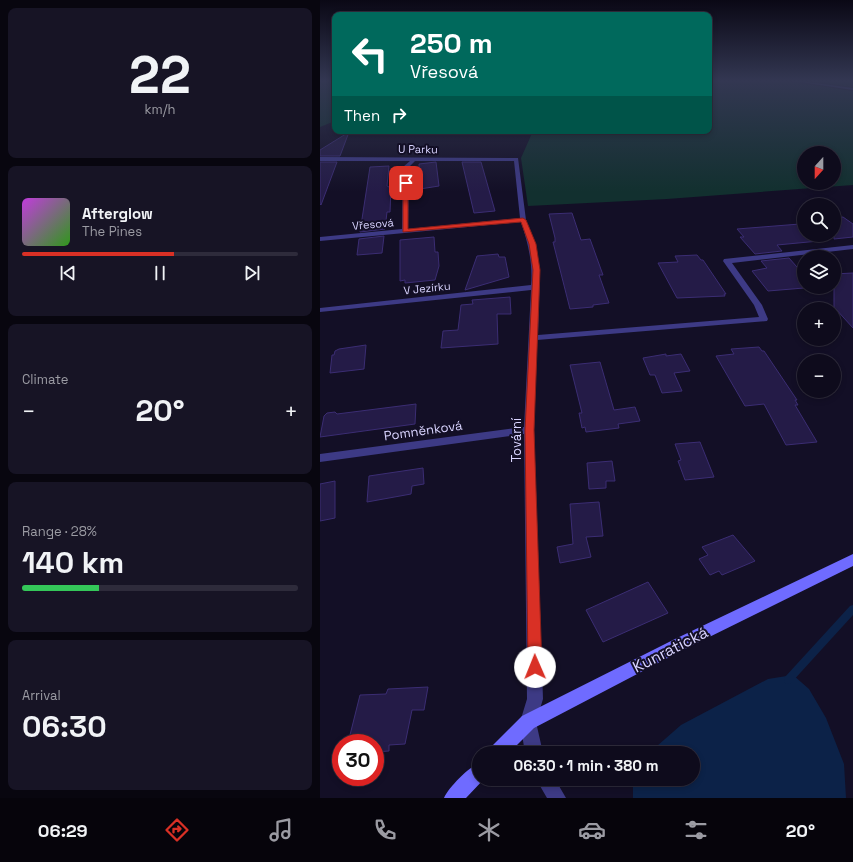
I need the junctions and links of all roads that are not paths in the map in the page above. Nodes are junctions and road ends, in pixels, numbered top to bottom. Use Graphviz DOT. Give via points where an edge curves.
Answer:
graph roads {
  1 [pos="320,158"];
  2 [pos="414,159"];
  3 [pos="516,159"];
  4 [pos="523,220"];
  5 [pos="405,231"];
  6 [pos="320,239"];
  7 [pos="853,247"];
  8 [pos="536,287"];
  9 [pos="320,310"];
  10 [pos="533,338"];
  11 [pos="530,430"];
  12 [pos="320,458"];
  13 [pos="853,560"];
  14 [pos="528,722"];
  15 [pos="504,746"];
  16 [pos="533,746"];
  17 [pos="472,779"];
  18 [pos="549,786"];
  19 [pos="453,798"];
  20 [pos="557,798"];
  1 -- 2 [label="street, U Parku"];
  2 -- 3 [label="street, U Parku"];
  2 -- 5 [label="street" via="406,167"];
  3 -- 4 [label="street, Tovární"];
  4 -- 5 [label="street, Vřesová"];
  4 -- 8 [label="street, Tovární" via="532,244"];
  5 -- 6 [label="street, Vřesová"];
  7 -- 10 [label="street" via="727,261 758,304 764,319"];
  8 -- 9 [label="street, V Jezírku"];
  8 -- 10 [label="street, Tovární"];
  10 -- 11 [label="street, Tovární"];
  11 -- 12 [label="street, Pomněnková"];
  11 -- 14 [label="street, Tovární" via="535,698"];
  13 -- 14 [label="street, Kunratická"];
  14 -- 15 [label="street, Kunratická"];
  14 -- 16 [label="street"];
  17 -- 19 [label="street"];
  18 -- 20 [label="street"];
}
